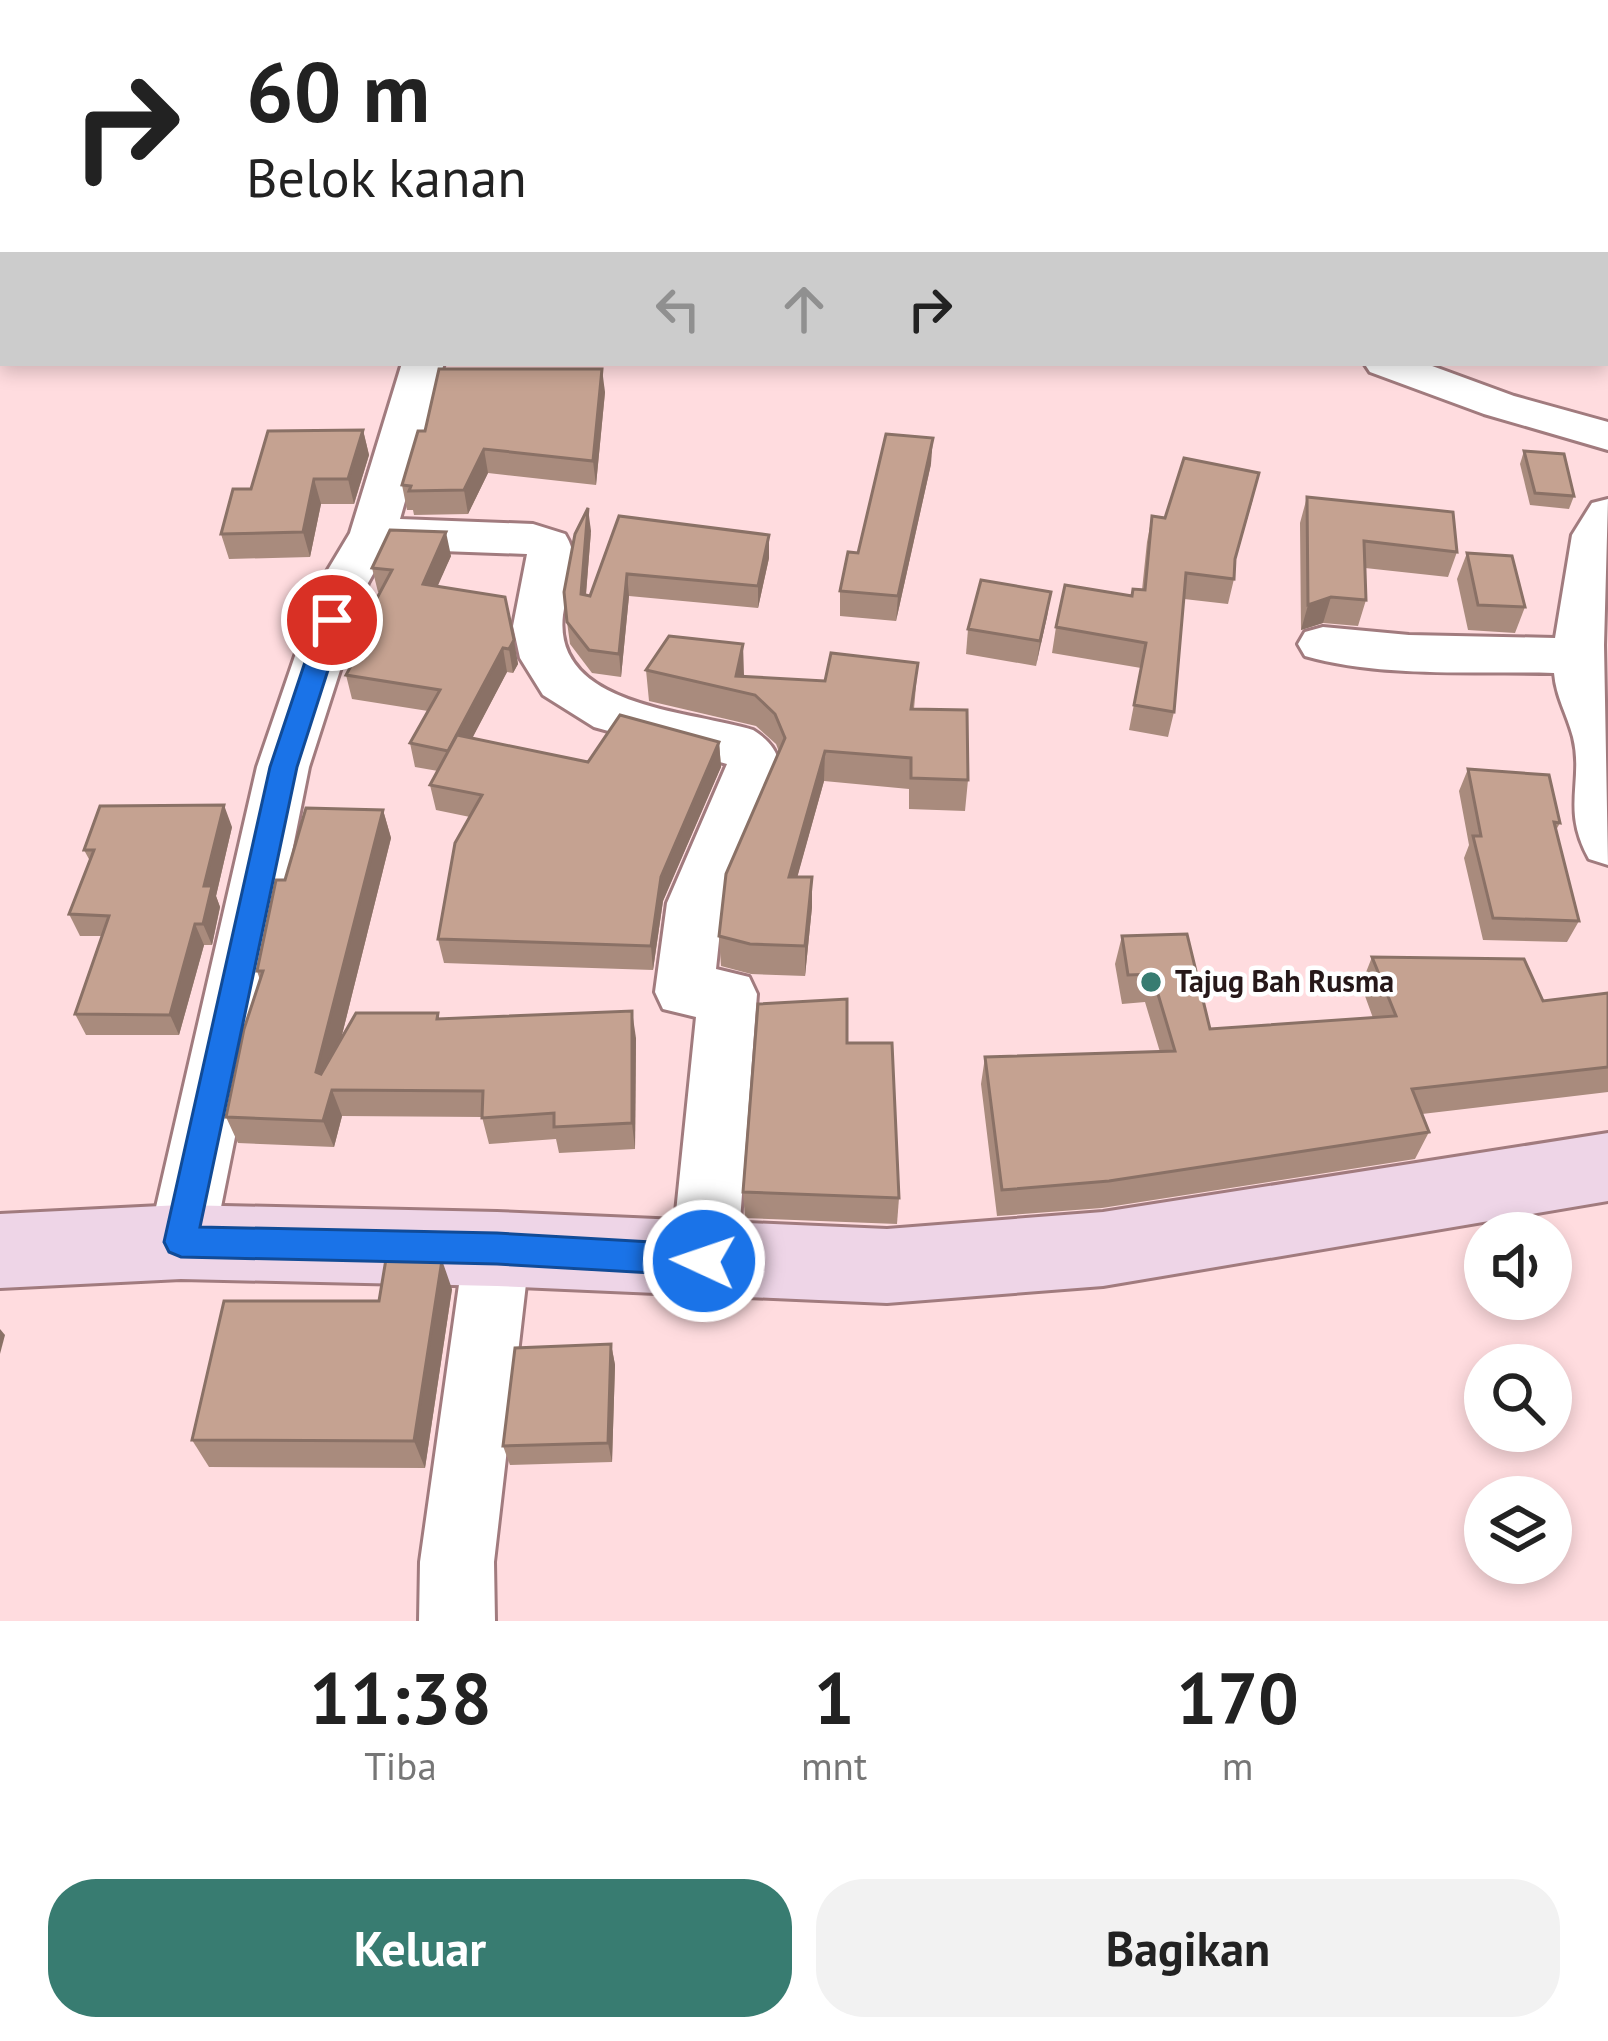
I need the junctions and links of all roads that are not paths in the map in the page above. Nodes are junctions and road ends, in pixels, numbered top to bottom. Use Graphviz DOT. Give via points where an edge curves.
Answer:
graph roads {
  1 [pos="422,366"];
  2 [pos="1393,366"];
  3 [pos="1608,436"];
  4 [pos="1608,514"];
  5 [pos="373,533"];
  6 [pos="1323,644"];
  7 [pos="1579,656"];
  8 [pos="1603,738"];
  9 [pos="1608,844"];
  10 [pos="1608,1167"];
  11 [pos="181,1242"];
  12 [pos="497,1249"];
  13 [pos="0,1251"];
  14 [pos="704,1261"];
  15 [pos="457,1621"];
  1 -- 5 [label="street"];
  2 -- 3 [label="street"];
  4 -- 7 [label="street" via="1595,535"];
  5 -- 11 [label="street" via="344,583 283,767"];
  5 -- 14 [label="street" via="548,545 553,557 538,624 551,675 613,714 735,742 752,754 755,770 695,903 684,992 728,994"];
  6 -- 7 [label="street"];
  7 -- 8 [label="street" via="1578,685"];
  8 -- 9 [label="street" via="1600,825"];
  10 -- 14 [label="street" via="1102,1249 887,1266"];
  11 -- 12 [label="street"];
  11 -- 13 [label="street"];
  12 -- 14 [label="street"];
  12 -- 15 [label="street" via="457,1562"];
}
